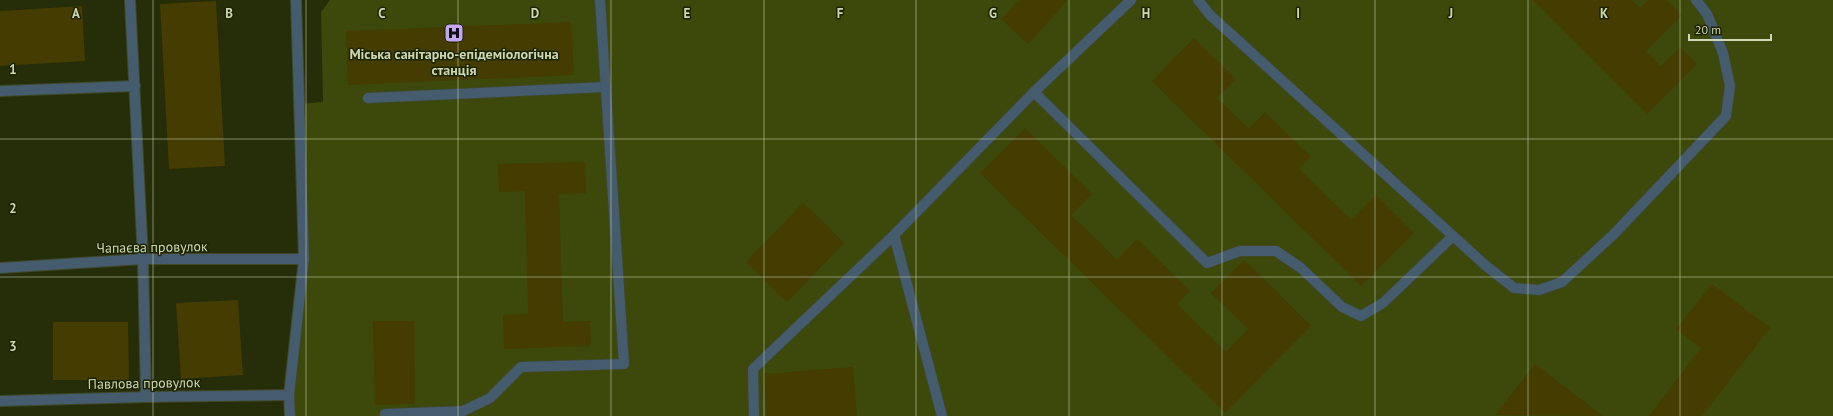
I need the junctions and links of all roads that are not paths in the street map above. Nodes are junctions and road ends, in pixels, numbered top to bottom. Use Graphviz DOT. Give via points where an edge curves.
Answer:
graph roads {
  1 [pos="130,0"];
  2 [pos="296,0"];
  3 [pos="600,0"];
  4 [pos="1131,0"];
  5 [pos="1198,0"];
  6 [pos="1696,0"];
  7 [pos="135,86"];
  8 [pos="606,88"];
  9 [pos="0,91"];
  10 [pos="1034,92"];
  11 [pos="368,98"];
  12 [pos="894,235"];
  13 [pos="1453,236"];
  14 [pos="143,259"];
  15 [pos="304,259"];
  16 [pos="0,268"];
  17 [pos="146,396"];
  18 [pos="289,396"];
  19 [pos="0,401"];
  20 [pos="385,414"];
  21 [pos="290,416"];
  22 [pos="754,416"];
  23 [pos="942,416"];
  1 -- 7 [label="street"];
  2 -- 15 [label="street"];
  3 -- 8 [label="street"];
  4 -- 10 [label="street"];
  5 -- 13 [label="street" via="1210,14"];
  6 -- 13 [label="street" via="1707,14 1723,53 1730,86 1726,116 1614,234 1562,282 1539,290 1514,288"];
  7 -- 9 [label="street"];
  7 -- 14 [label="street"];
  8 -- 11 [label="street"];
  8 -- 20 [label="street" via="624,364 521,367 490,398 463,411"];
  10 -- 12 [label="street"];
  10 -- 13 [label="street" via="1207,263 1240,251 1276,251 1301,268 1342,306 1361,316 1383,303"];
  12 -- 22 [label="street" via="753,369"];
  12 -- 23 [label="street"];
  14 -- 15 [label="street, Чапаєва провулок"];
  14 -- 16 [label="street, Чапаєва провулок"];
  14 -- 17 [label="street"];
  15 -- 18 [label="street"];
  17 -- 18 [label="street, Павлова провулок"];
  17 -- 19 [label="street, Павлова провулок"];
  18 -- 21 [label="street"];
}
